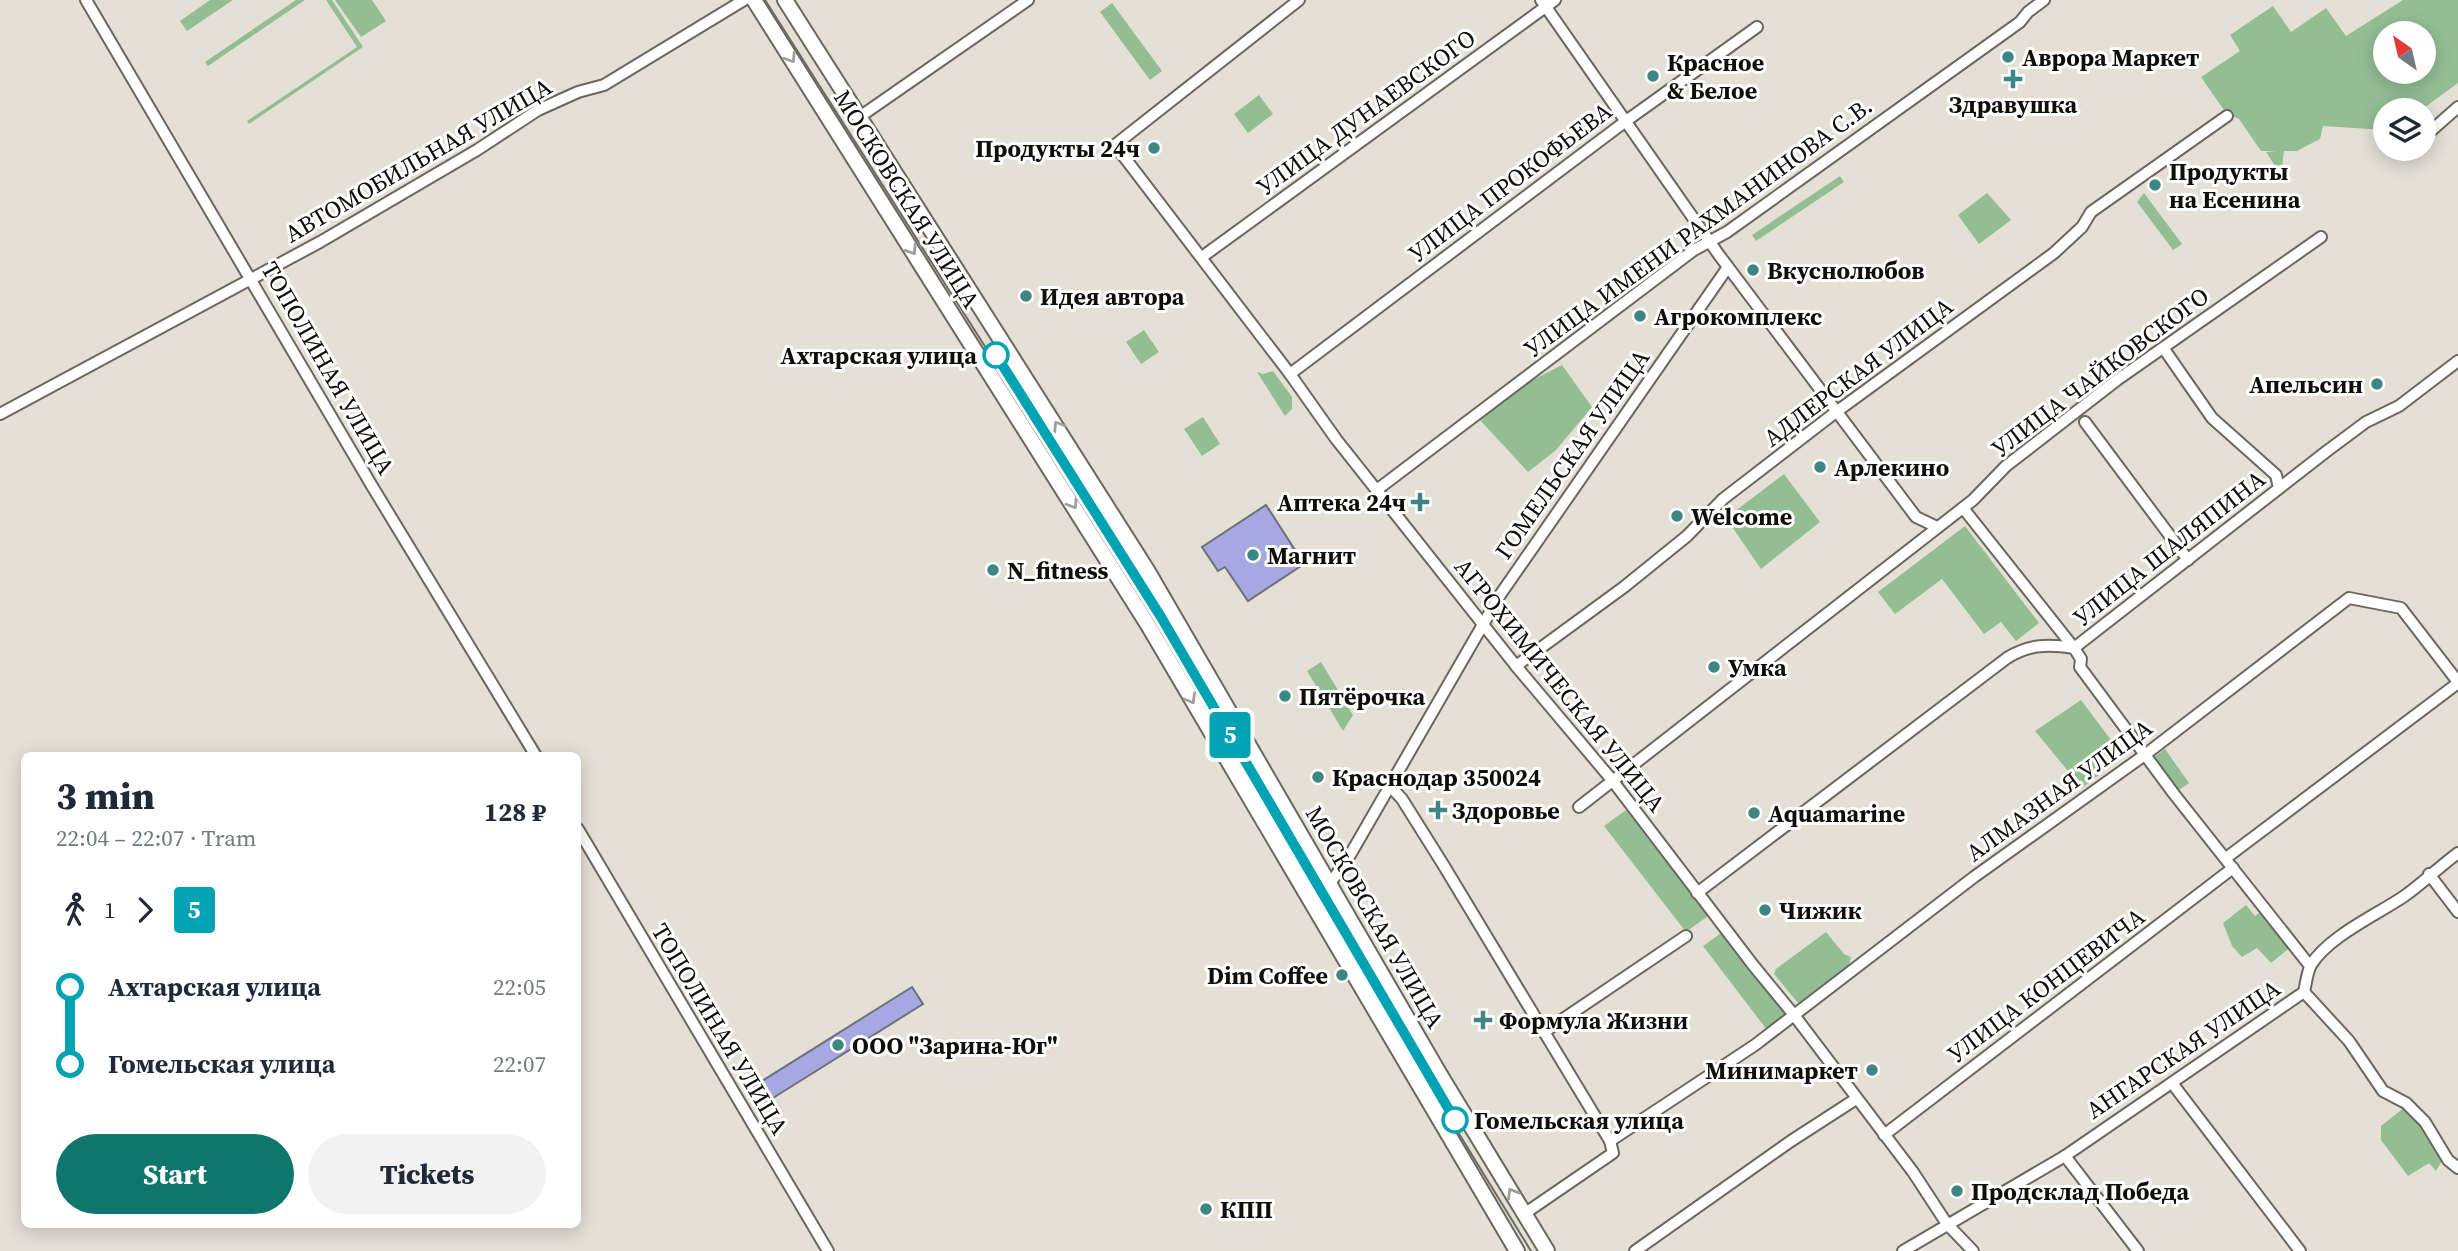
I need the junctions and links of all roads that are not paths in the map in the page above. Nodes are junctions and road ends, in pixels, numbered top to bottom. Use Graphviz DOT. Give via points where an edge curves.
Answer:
graph roads {
  1 [pos="86,0"];
  2 [pos="744,0"];
  3 [pos="754,0"];
  4 [pos="785,0"];
  5 [pos="1028,0"];
  6 [pos="1298,0"];
  7 [pos="2044,0"];
  8 [pos="1547,2"];
  9 [pos="797,20"];
  10 [pos="1757,27"];
  11 [pos="776,35"];
  12 [pos="2458,107"];
  13 [pos="2227,116"];
  14 [pos="858,118"];
  15 [pos="1626,121"];
  16 [pos="2436,126"];
  17 [pos="2320,237"];
  18 [pos="1709,240"];
  19 [pos="1202,257"];
  20 [pos="1728,267"];
  21 [pos="252,280"];
  22 [pos="2164,349"];
  23 [pos="2458,361"];
  24 [pos="1290,374"];
  25 [pos="1836,412"];
  26 [pos="0,414"];
  27 [pos="2085,422"];
  28 [pos="2279,488"];
  29 [pos="1378,489"];
  30 [pos="1963,508"];
  31 [pos="1937,527"];
  32 [pos="2188,559"];
  33 [pos="1483,623"];
  34 [pos="2074,648"];
  35 [pos="1516,666"];
  36 [pos="2458,683"];
  37 [pos="534,752"];
  38 [pos="2146,754"];
  39 [pos="1612,780"];
  40 [pos="1390,785"];
  41 [pos="1579,807"];
  42 [pos="581,834"];
  43 [pos="2458,853"];
  44 [pos="2225,858"];
  45 [pos="2233,868"];
  46 [pos="2429,874"];
  47 [pos="1329,886"];
  48 [pos="1697,893"];
  49 [pos="2458,912"];
  50 [pos="1686,936"];
  51 [pos="2310,966"];
  52 [pos="2304,992"];
  53 [pos="1794,1015"];
  54 [pos="1544,1032"];
  55 [pos="2172,1083"];
  56 [pos="1856,1099"];
  57 [pos="1884,1135"];
  58 [pos="1610,1141"];
  59 [pos="2064,1156"];
  60 [pos="2458,1168"];
  61 [pos="1524,1214"];
  62 [pos="1947,1224"];
  63 [pos="828,1251"];
  64 [pos="1517,1251"];
  65 [pos="1547,1251"];
  66 [pos="1635,1251"];
  67 [pos="1903,1251"];
  68 [pos="1973,1251"];
  69 [pos="2138,1251"];
  70 [pos="2300,1251"];
  1 -- 21 [label="street, ТОПОЛИНАЯ УЛИЦА"];
  2 -- 21 [label="street, АВТОМОБИЛЬНАЯ УЛИЦА" via="604,85 538,110"];
  3 -- 11 [label="street, МОСКОВСКАЯ УЛИЦА"];
  4 -- 9 [label="street, МОСКОВСКАЯ УЛИЦА"];
  5 -- 14 [label="street"];
  6 -- 19 [label="street, АГРОХИМИЧЕСКАЯ УЛИЦА" via="1115,145"];
  7 -- 18 [label="street, УЛИЦА ИМЕНИ РАХМАНИНОВА С.В." via="1785,191"];
  8 -- 15 [label="street"];
  8 -- 19 [label="street, УЛИЦА ДУНАЕВСКОГО"];
  9 -- 11 [label="street" via="784,22"];
  9 -- 14 [label="street, МОСКОВСКАЯ УЛИЦА"];
  10 -- 15 [label="street, УЛИЦА ПРОКОФЬЕВА"];
  11 -- 64 [label="street, МОСКОВСКАЯ УЛИЦА, one-way" via="1147,625"];
  12 -- 16 [label="street"];
  13 -- 25 [label="street, АДЛЕРСКАЯ УЛИЦА" via="2091,212 2054,253"];
  47 -- 14 [label="street, МОСКОВСКАЯ УЛИЦА, one-way" via="1122,528"];
  15 -- 18 [label="street"];
  15 -- 24 [label="street, УЛИЦА ПРОКОФЬЕВА"];
  17 -- 22 [label="street, УЛИЦА ЧАЙКОВСКОГО"];
  18 -- 20 [label="street"];
  18 -- 29 [label="street, УЛИЦА ИМЕНИ РАХМАНИНОВА С.В."];
  19 -- 24 [label="street, АГРОХИМИЧЕСКАЯ УЛИЦА"];
  20 -- 25 [label="street"];
  20 -- 33 [label="street, ГОМЕЛЬСКАЯ УЛИЦА"];
  21 -- 26 [label="street, АВТОМОБИЛЬНАЯ УЛИЦА"];
  21 -- 37 [label="street, ТОПОЛИНАЯ УЛИЦА"];
  22 -- 28 [label="street" via="2212,418 2276,475"];
  22 -- 30 [label="street, УЛИЦА ЧАЙКОВСКОГО" via="2006,466"];
  23 -- 28 [label="street, УЛИЦА ШАЛЯПИНА"];
  24 -- 29 [label="street, АГРОХИМИЧЕСКАЯ УЛИЦА"];
  25 -- 31 [label="street" via="1916,517"];
  25 -- 35 [label="street, АДЛЕРСКАЯ УЛИЦА" via="1723,499 1687,536 1624,587"];
  27 -- 32 [label="street"];
  28 -- 32 [label="street, УЛИЦА ШАЛЯПИНА"];
  29 -- 33 [label="street, АГРОХИМИЧЕСКАЯ УЛИЦА"];
  30 -- 31 [label="street, УЛИЦА ЧАЙКОВСКОГО"];
  30 -- 34 [label="street"];
  31 -- 39 [label="street, УЛИЦА ЧАЙКОВСКОГО"];
  32 -- 34 [label="street, УЛИЦА ШАЛЯПИНА"];
  33 -- 35 [label="street, АГРОХИМИЧЕСКАЯ УЛИЦА"];
  33 -- 40 [label="street, ГОМЕЛЬСКАЯ УЛИЦА"];
  34 -- 38 [label="street" via="2080,667"];
  34 -- 48 [label="street, УЛИЦА ШАЛЯПИНА" via="2034,646 2007,658"];
  35 -- 39 [label="street, АГРОХИМИЧЕСКАЯ УЛИЦА"];
  36 -- 38 [label="street, АЛМАЗНАЯ УЛИЦА" via="2401,608 2349,598"];
  36 -- 44 [label="street"];
  38 -- 44 [label="street"];
  38 -- 53 [label="street, АЛМАЗНАЯ УЛИЦА" via="1974,877"];
  39 -- 41 [label="street, УЛИЦА ЧАЙКОВСКОГО"];
  39 -- 48 [label="street, АГРОХИМИЧЕСКАЯ УЛИЦА"];
  40 -- 47 [label="street, ГОМЕЛЬСКАЯ УЛИЦА"];
  40 -- 54 [label="street"];
  42 -- 63 [label="street, ТОПОЛИНАЯ УЛИЦА"];
  43 -- 46 [label="street"];
  44 -- 45 [label="street"];
  45 -- 51 [label="street"];
  45 -- 57 [label="street, УЛИЦА КОНЦЕВИЧА"];
  46 -- 49 [label="street"];
  46 -- 51 [label="street" via="2331,945"];
  61 -- 47 [label="street, МОСКОВСКАЯ УЛИЦА, one-way"];
  48 -- 53 [label="street, АГРОХИМИЧЕСКАЯ УЛИЦА"];
  50 -- 54 [label="street"];
  51 -- 52 [label="street, АНГАРСКАЯ УЛИЦА"];
  52 -- 55 [label="street, АНГАРСКАЯ УЛИЦА"];
  52 -- 60 [label="street" via="2349,1041 2383,1091 2406,1103 2425,1122"];
  53 -- 56 [label="street, АГРОХИМИЧЕСКАЯ УЛИЦА"];
  53 -- 58 [label="street, АЛМАЗНАЯ УЛИЦА"];
  54 -- 58 [label="street"];
  55 -- 59 [label="street, АНГАРСКАЯ УЛИЦА"];
  55 -- 70 [label="street"];
  56 -- 57 [label="street, АГРОХИМИЧЕСКАЯ УЛИЦА"];
  56 -- 66 [label="street"];
  57 -- 62 [label="street, АГРОХИМИЧЕСКАЯ УЛИЦА"];
  58 -- 61 [label="street" via="1613,1153"];
  59 -- 62 [label="street, АНГАРСКАЯ УЛИЦА"];
  59 -- 69 [label="street"];
  61 -- 65 [label="street, МОСКОВСКАЯ УЛИЦА"];
  62 -- 67 [label="street, АНГАРСКАЯ УЛИЦА"];
  62 -- 68 [label="street, АГРОХИМИЧЕСКАЯ УЛИЦА"];
}
